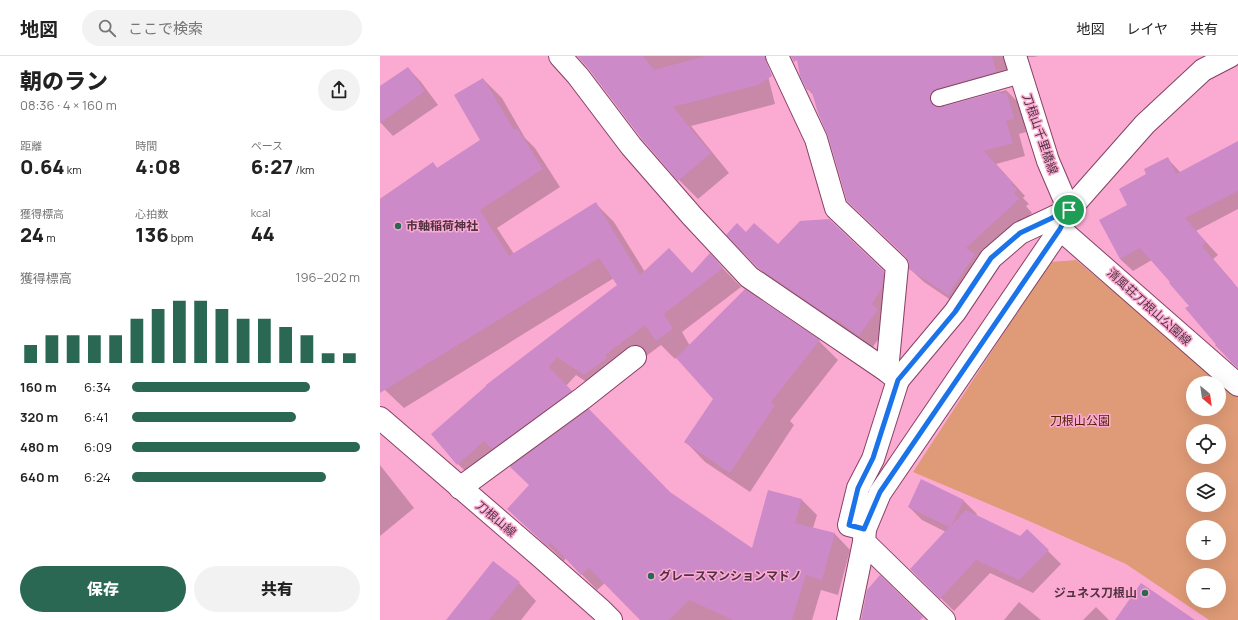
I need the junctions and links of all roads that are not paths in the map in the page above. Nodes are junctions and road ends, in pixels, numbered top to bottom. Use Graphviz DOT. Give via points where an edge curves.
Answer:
graph roads {
  1 [pos="560,56"];
  2 [pos="777,56"];
  3 [pos="1230,56"];
  4 [pos="1018,66"];
  5 [pos="939,98"];
  6 [pos="1064,220"];
  7 [pos="635,357"];
  8 [pos="892,375"];
  9 [pos="1238,385"];
  10 [pos="380,418"];
  11 [pos="460,488"];
  12 [pos="864,536"];
  13 [pos="611,620"];
  14 [pos="848,620"];
  15 [pos="944,620"];
  1 -- 8 [label="street" via="631,146 748,277"];
  2 -- 8 [label="street" via="816,139 836,208 897,266"];
  3 -- 6 [label="street" via="1203,70 1145,124"];
  4 -- 5 [label="lane"];
  4 -- 6 [label="street, 刀根山千里橋線"];
  6 -- 8 [label="street" via="1020,233 991,258 955,312"];
  6 -- 9 [label="street, 清風荘刀根山公園線"];
  6 -- 12 [label="street" via="880,492"];
  7 -- 11 [label="street"];
  8 -- 12 [label="street" via="873,458 858,488 849,525"];
  10 -- 11 [label="street, 刀根山線"];
  11 -- 13 [label="street, 刀根山線"];
  12 -- 14 [label="street"];
  12 -- 15 [label="street"];
}
